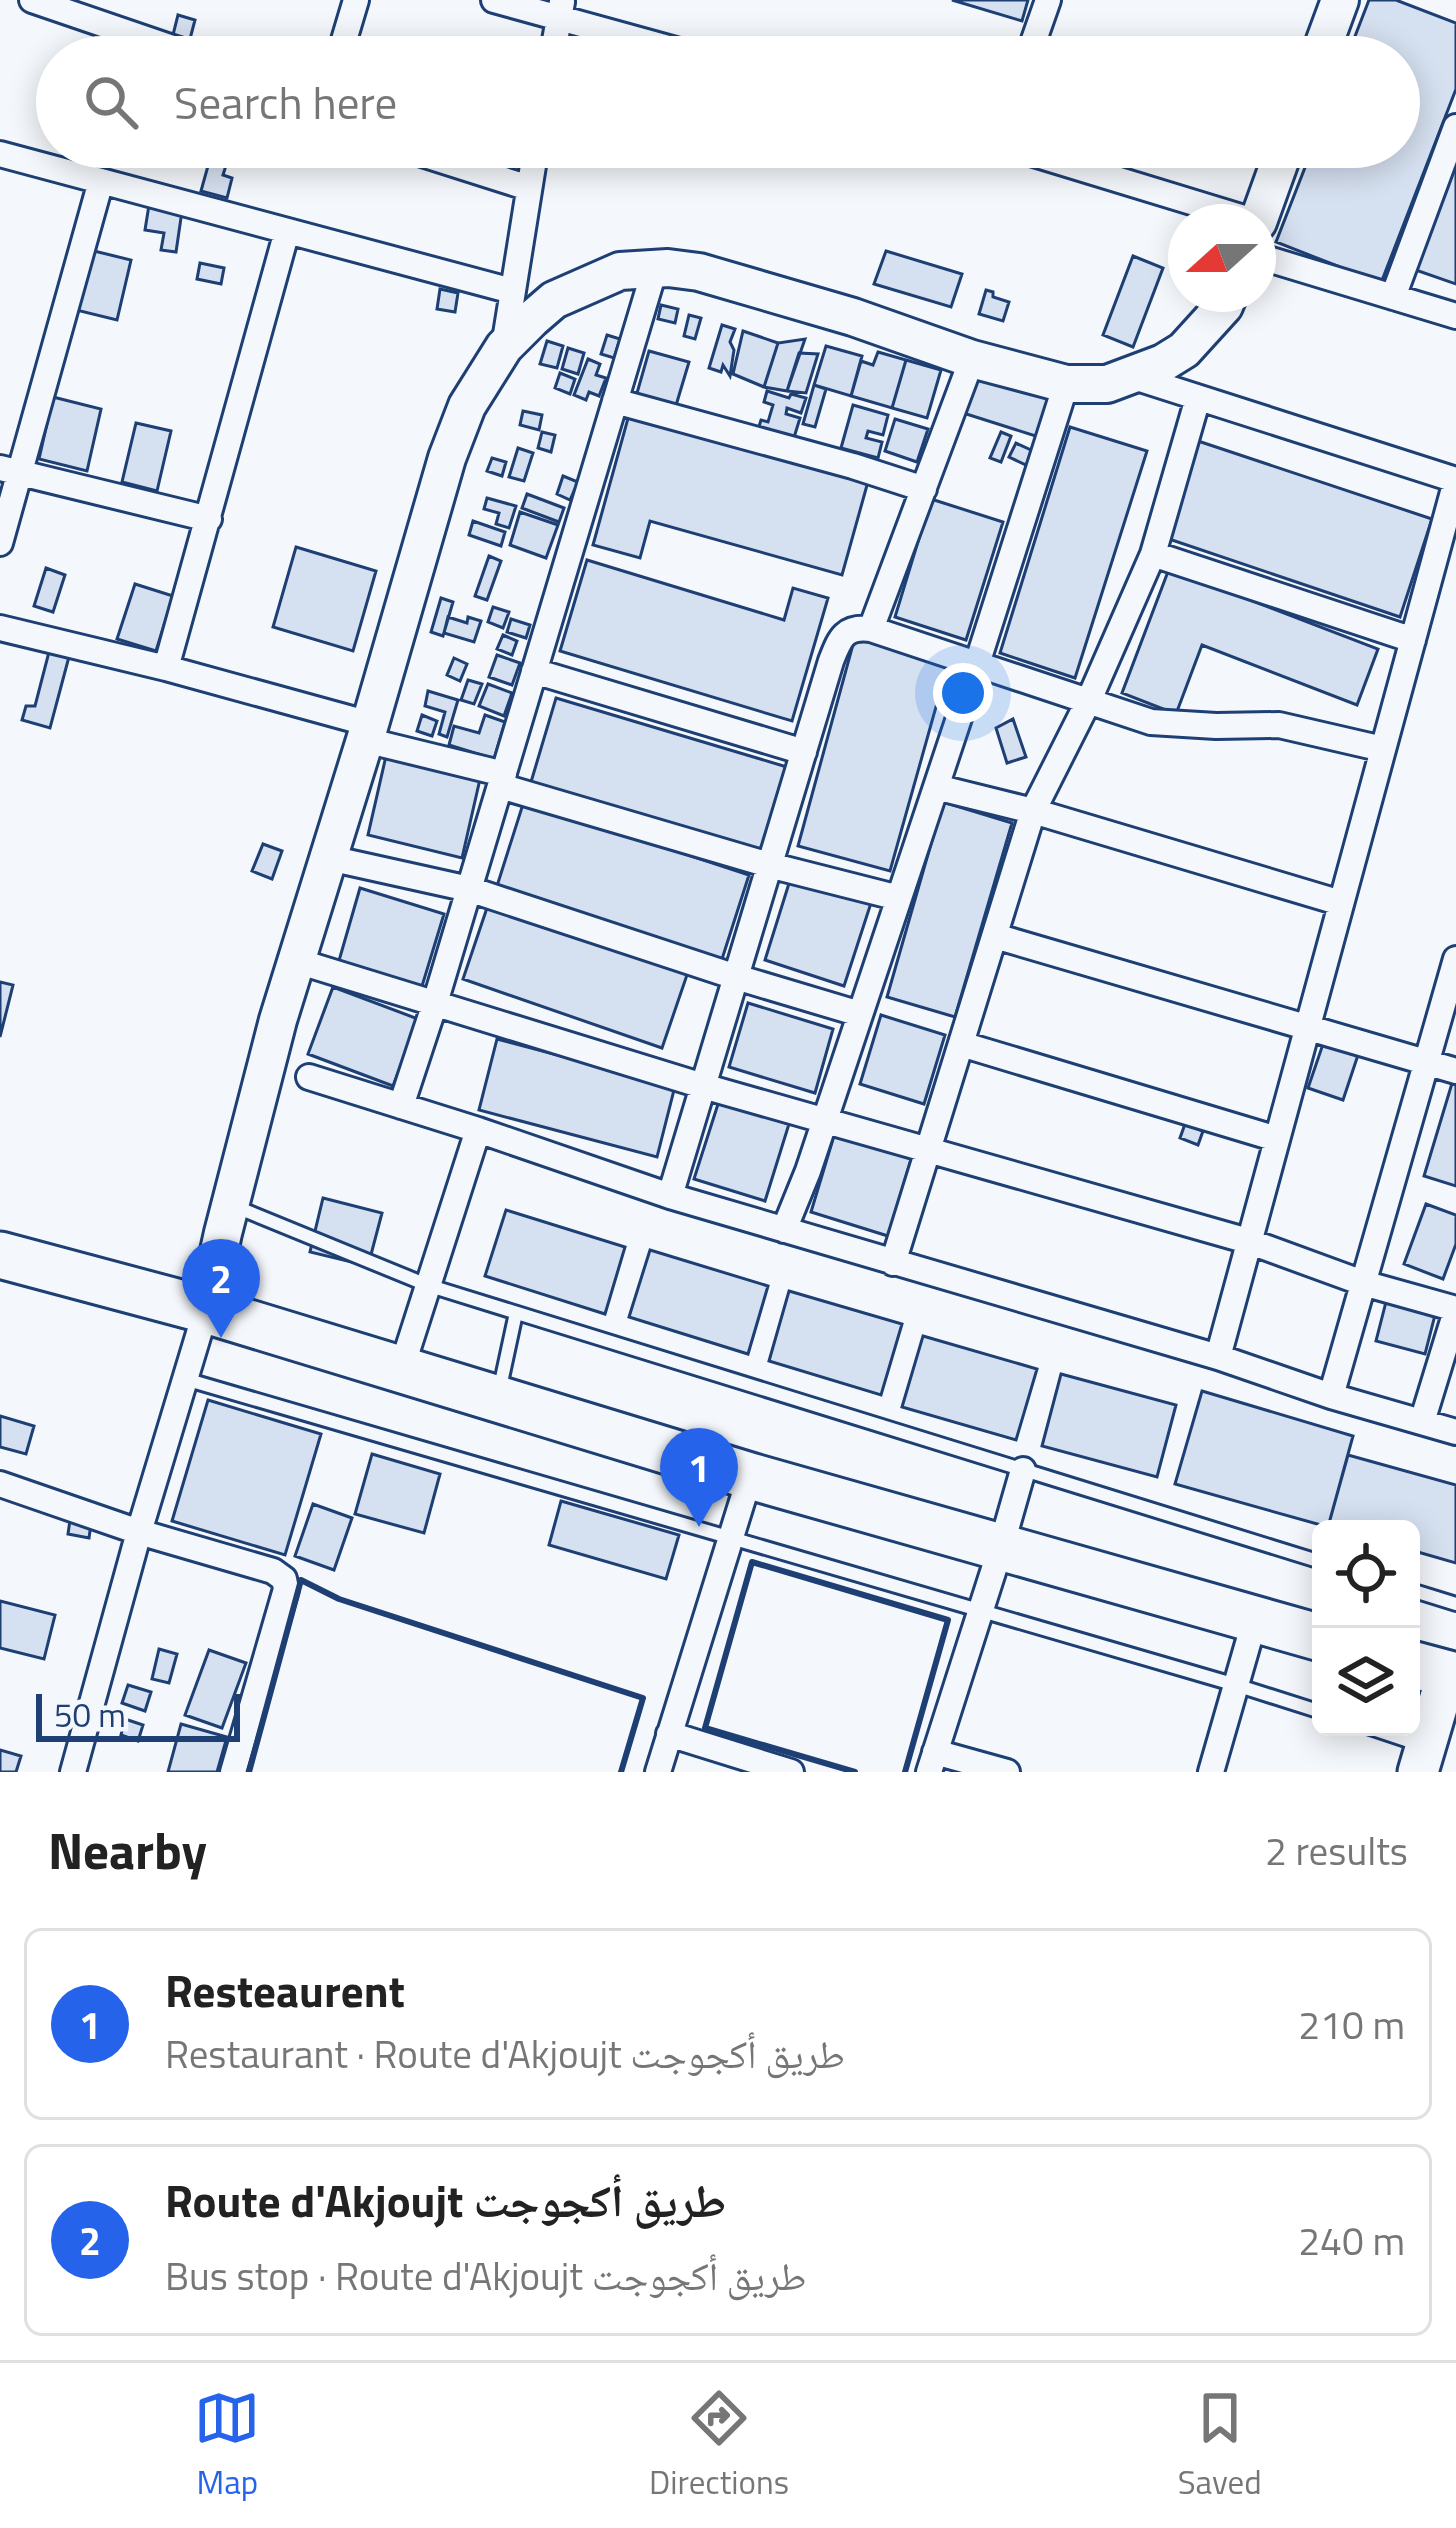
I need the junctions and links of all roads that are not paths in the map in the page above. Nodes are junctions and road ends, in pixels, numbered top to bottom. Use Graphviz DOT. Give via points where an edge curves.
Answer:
graph roads {
  1 [pos="32,0"];
  2 [pos="356,0"];
  3 [pos="494,0"];
  4 [pos="1048,0"];
  5 [pos="1340,0"];
  6 [pos="561,8"];
  7 [pos="137,36"];
  8 [pos="345,36"];
  9 [pos="641,36"];
  10 [pos="1035,36"];
  11 [pos="1326,36"];
  12 [pos="1456,127"];
  13 [pos="0,154"];
  14 [pos="36,164"];
  15 [pos="52,168"];
  16 [pos="467,168"];
  17 [pos="533,168"];
  18 [pos="1080,168"];
  19 [pos="1277,168"];
  20 [pos="101,181"];
  21 [pos="530,188"];
  22 [pos="1198,204"];
  23 [pos="1264,204"];
  24 [pos="287,231"];
  25 [pos="1276,261"];
  26 [pos="655,268"];
  27 [pos="512,291"];
  28 [pos="1393,297"];
  29 [pos="1219,312"];
  30 [pos="1456,316"];
  31 [pos="504,347"];
  32 [pos="973,358"];
  33 [pos="1131,376"];
  34 [pos="1066,385"];
  35 [pos="1198,398"];
  36 [pos="615,401"];
  37 [pos="9,471"];
  38 [pos="1456,481"];
  39 [pos="924,489"];
  40 [pos="209,519"];
  41 [pos="0,543"];
  42 [pos="1153,554"];
  43 [pos="0,628"];
  44 [pos="871,629"];
  45 [pos="1413,640"];
  46 [pos="977,664"];
  47 [pos="166,668"];
  48 [pos="534,671"];
  49 [pos="1089,700"];
  50 [pos="368,732"];
  51 [pos="1383,749"];
  52 [pos="804,752"];
  53 [pos="502,780"];
  54 [pos="936,787"];
  55 [pos="1034,811"];
  56 [pos="328,858"];
  57 [pos="770,866"];
  58 [pos="470,889"];
  59 [pos="899,898"];
  60 [pos="1341,903"];
  61 [pos="994,937"];
  62 [pos="1456,959"];
  63 [pos="297,962"];
  64 [pos="736,977"];
  65 [pos="435,1004"];
  66 [pos="860,1014"];
  67 [pos="1307,1027"];
  68 [pos="961,1044"];
  69 [pos="1426,1063"];
  70 [pos="1456,1071"];
  71 [pos="310,1077"];
  72 [pos="704,1086"];
  73 [pos="400,1106"];
  74 [pos="824,1121"];
  75 [pos="478,1130"];
  76 [pos="1277,1139"];
  77 [pos="928,1150"];
  78 [pos="670,1196"];
  79 [pos="230,1204"];
  80 [pos="784,1231"];
  81 [pos="1248,1241"];
  82 [pos="0,1255"];
  83 [pos="893,1264"];
  84 [pos="1363,1283"];
  85 [pos="427,1285"];
  86 [pos="206,1310"];
  87 [pos="1456,1310"];
  88 [pos="516,1312"];
  89 [pos="1218,1357"];
  90 [pos="401,1370"];
  91 [pos="185,1379"];
  92 [pos="1331,1396"];
  93 [pos="498,1400"];
  94 [pos="1422,1422"];
  95 [pos="1456,1432"];
  96 [pos="1023,1470"];
  97 [pos="750,1476"];
  98 [pos="0,1484"];
  99 [pos="139,1532"];
  100 [pos="730,1537"];
  101 [pos="1001,1547"];
  102 [pos="1312,1559"];
  103 [pos="1420,1593"];
  104 [pos="1456,1604"];
  105 [pos="980,1612"];
  106 [pos="1255,1619"];
  107 [pos="1312,1635"];
  108 [pos="1438,1671"];
  109 [pos="1236,1685"];
  110 [pos="1312,1709"];
  111 [pos="670,1734"];
  112 [pos="1382,1736"];
  113 [pos="1421,1759"];
  114 [pos="932,1762"];
  115 [pos="73,1772"];
  116 [pos="233,1772"];
  117 [pos="658,1772"];
  118 [pos="791,1772"];
  119 [pos="1007,1772"];
  120 [pos="1211,1772"];
  1 -- 7 [label="street"];
  2 -- 8 [label="street"];
  3 -- 6 [label="street"];
  4 -- 10 [label="street"];
  5 -- 11 [label="street"];
  6 -- 9 [label="street"];
  12 -- 28 [label="street"];
  13 -- 14 [label="street"];
  15 -- 20 [label="street"];
  16 -- 21 [label="street"];
  17 -- 21 [label="street"];
  18 -- 22 [label="street"];
  19 -- 23 [label="street"];
  20 -- 24 [label="street"];
  20 -- 37 [label="street"];
  21 -- 27 [label="street"];
  24 -- 27 [label="street"];
  24 -- 40 [label="street"];
  25 -- 28 [label="street"];
  26 -- 31 [label="street" via="620,271 554,300"];
  26 -- 32 [label="street" via="699,272"];
  26 -- 36 [label="street"];
  27 -- 31 [label="street"];
  28 -- 30 [label="street"];
  29 -- 33 [label="street" via="1184,350"];
  31 -- 50 [label="street" via="447,458"];
  32 -- 34 [label="street"];
  32 -- 39 [label="street"];
  33 -- 34 [label="street"];
  33 -- 35 [label="street"];
  34 -- 46 [label="street"];
  35 -- 38 [label="street"];
  35 -- 42 [label="street"];
  36 -- 39 [label="street"];
  36 -- 48 [label="street"];
  37 -- 40 [label="street"];
  37 -- 41 [label="street"];
  38 -- 45 [label="street"];
  39 -- 44 [label="street"];
  40 -- 47 [label="street"];
  42 -- 45 [label="street"];
  42 -- 49 [label="street"];
  43 -- 47 [label="street"];
  44 -- 46 [label="street"];
  44 -- 52 [label="street" via="841,638"];
  45 -- 51 [label="street"];
  46 -- 49 [label="street"];
  46 -- 54 [label="street"];
  47 -- 50 [label="street"];
  48 -- 52 [label="street"];
  48 -- 53 [label="street"];
  49 -- 51 [label="street" via="1151,722 1280,725"];
  49 -- 55 [label="street"];
  50 -- 53 [label="street"];
  50 -- 56 [label="street"];
  51 -- 60 [label="street"];
  52 -- 57 [label="street"];
  53 -- 57 [label="street"];
  53 -- 58 [label="street"];
  54 -- 55 [label="street"];
  54 -- 59 [label="street"];
  55 -- 60 [label="street"];
  55 -- 61 [label="street"];
  56 -- 58 [label="street"];
  56 -- 63 [label="street"];
  57 -- 59 [label="street"];
  57 -- 64 [label="street"];
  58 -- 64 [label="street"];
  58 -- 65 [label="street"];
  59 -- 66 [label="street"];
  60 -- 67 [label="street"];
  61 -- 67 [label="street"];
  61 -- 68 [label="street"];
  62 -- 69 [label="street"];
  63 -- 65 [label="street"];
  63 -- 79 [label="street"];
  64 -- 66 [label="street"];
  64 -- 72 [label="street"];
  65 -- 72 [label="street"];
  65 -- 73 [label="street"];
  66 -- 74 [label="street"];
  67 -- 69 [label="street"];
  67 -- 76 [label="street"];
  68 -- 76 [label="street"];
  68 -- 77 [label="street"];
  69 -- 70 [label="street"];
  69 -- 84 [label="street"];
  71 -- 73 [label="street"];
  72 -- 74 [label="street"];
  72 -- 78 [label="street"];
  73 -- 75 [label="street"];
  74 -- 77 [label="street"];
  74 -- 80 [label="street"];
  75 -- 78 [label="street"];
  75 -- 85 [label="street"];
  76 -- 81 [label="street"];
  77 -- 81 [label="street"];
  77 -- 83 [label="street"];
  78 -- 80 [label="street"];
  79 -- 85 [label="lane"];
  79 -- 86 [label="street"];
  80 -- 83 [label="street"];
  81 -- 84 [label="street"];
  81 -- 89 [label="street"];
  82 -- 86 [label="highway"];
  83 -- 89 [label="street"];
  84 -- 87 [label="street"];
  84 -- 92 [label="street"];
  85 -- 88 [label="lane"];
  85 -- 90 [label="street"];
  86 -- 90 [label="highway"];
  86 -- 91 [label="street"];
  87 -- 94 [label="street"];
  88 -- 93 [label="lane"];
  88 -- 96 [label="lane"];
  89 -- 92 [label="street"];
  90 -- 93 [label="highway"];
  91 -- 99 [label="street"];
  91 -- 100 [label="lane"];
  92 -- 94 [label="street"];
  93 -- 97 [label="highway"];
  94 -- 95 [label="street"];
  96 -- 101 [label="street"];
  96 -- 102 [label="lane"];
  97 -- 100 [label="street"];
  97 -- 101 [label="highway"];
  98 -- 99 [label="street"];
  99 -- 115 [label="street"];
  99 -- 116 [label="street" via="284,1579"];
  100 -- 105 [label="lane"];
  100 -- 111 [label="street"];
  101 -- 105 [label="street"];
  101 -- 106 [label="highway"];
  103 -- 104 [label="lane"];
  105 -- 109 [label="lane"];
  105 -- 114 [label="street"];
  106 -- 107 [label="highway"];
  106 -- 109 [label="street"];
  108 -- 113 [label="main road"];
  109 -- 110 [label="lane"];
  109 -- 120 [label="street"];
  111 -- 117 [label="street"];
  111 -- 118 [label="street"];
  112 -- 113 [label="lane"];
  114 -- 119 [label="street"];
}
